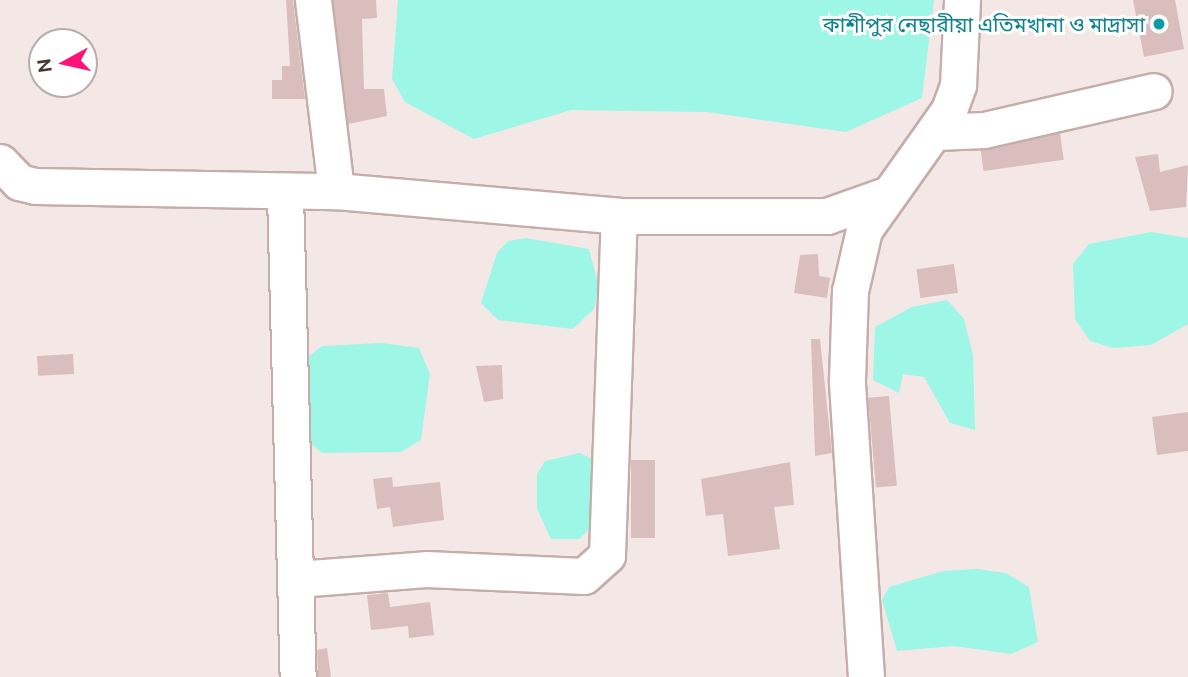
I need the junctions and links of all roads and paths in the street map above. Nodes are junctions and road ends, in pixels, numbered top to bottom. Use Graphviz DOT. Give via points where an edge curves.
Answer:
graph roads {
  1 [pos="313,0"];
  2 [pos="962,0"];
  3 [pos="1154,91"];
  4 [pos="936,132"];
  5 [pos="0,162"];
  6 [pos="336,191"];
  7 [pos="285,194"];
  8 [pos="883,196"];
  9 [pos="619,216"];
  10 [pos="297,579"];
  11 [pos="298,677"];
  12 [pos="866,677"];
  1 -- 6 [label="street"];
  2 -- 4 [label="street" via="958,85"];
  3 -- 4 [label="street" via="984,130"];
  4 -- 8 [label="street"];
  5 -- 7 [label="street" via="19,182 35,186"];
  6 -- 7 [label="street"];
  6 -- 9 [label="street"];
  7 -- 10 [label="street"];
  8 -- 9 [label="street" via="827,216"];
  8 -- 12 [label="street" via="857,255 847,380"];
  9 -- 10 [label="street" via="607,555 584,576 426,569"];
  10 -- 11 [label="street"];
}
